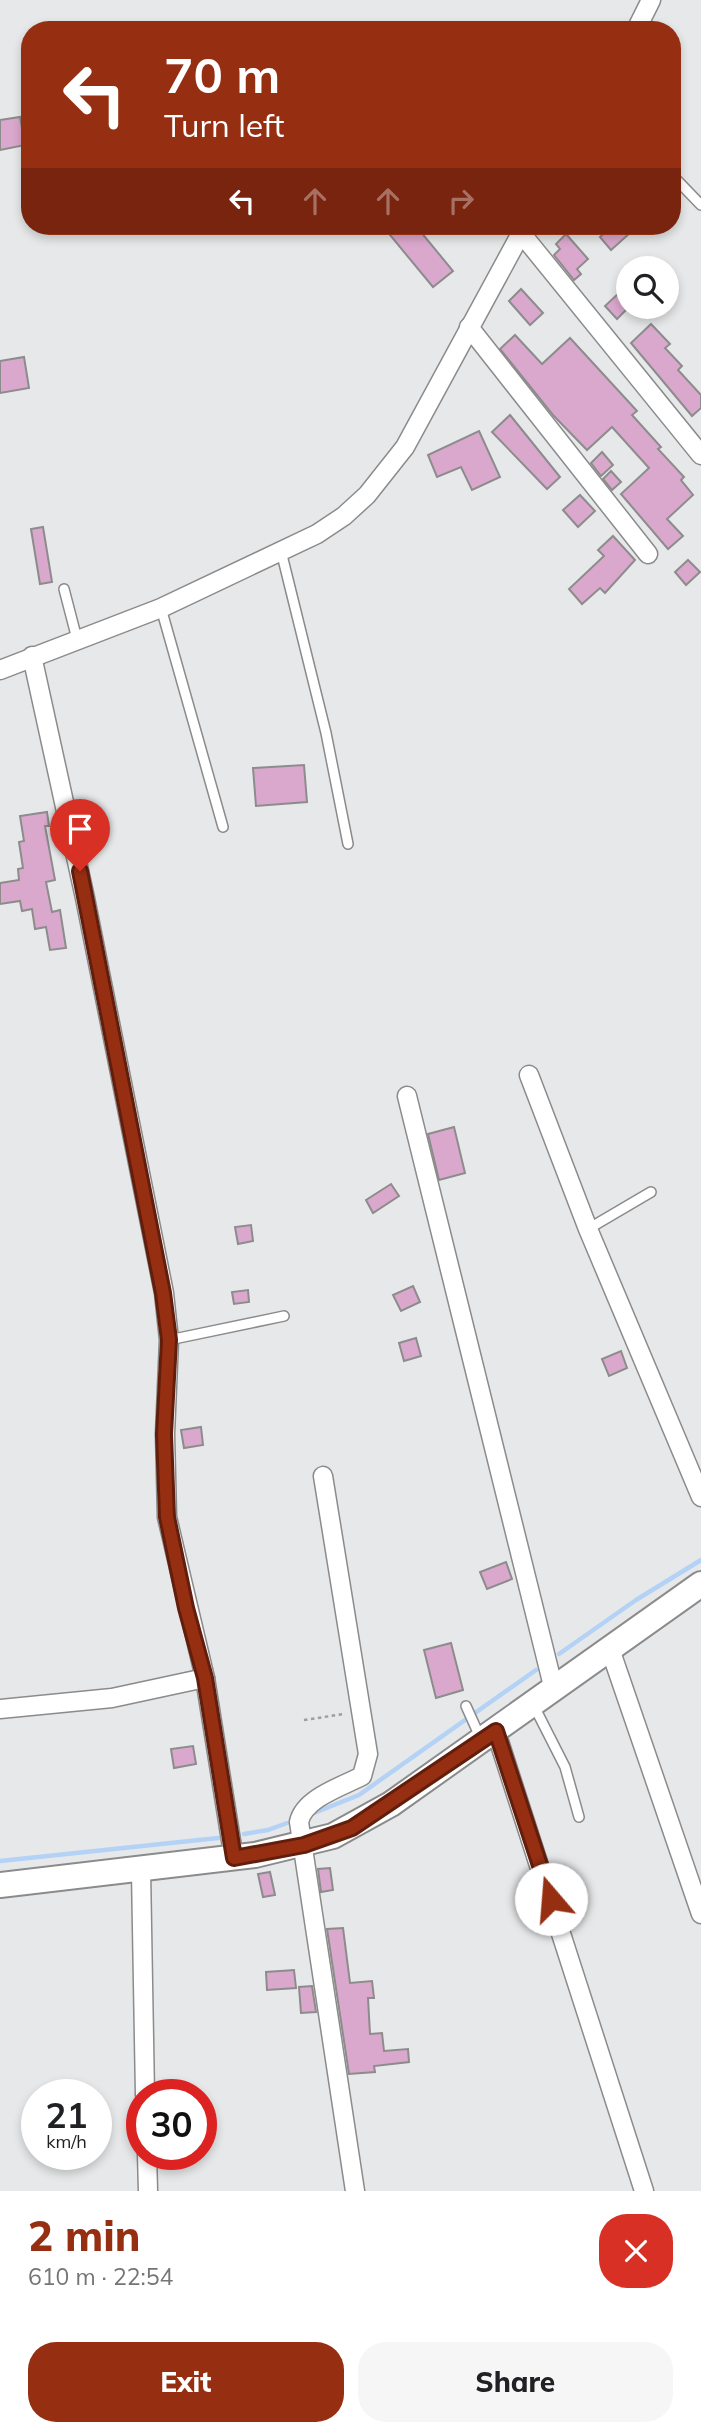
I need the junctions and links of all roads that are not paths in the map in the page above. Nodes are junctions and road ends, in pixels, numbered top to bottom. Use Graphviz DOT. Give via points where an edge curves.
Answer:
graph roads {
  1 [pos="650,0"];
  2 [pos="640,21"];
  3 [pos="681,184"];
  4 [pos="701,205"];
  5 [pos="520,235"];
  6 [pos="528,235"];
  7 [pos="469,327"];
  8 [pos="481,344"];
  9 [pos="458,347"];
  10 [pos="701,455"];
  11 [pos="281,551"];
  12 [pos="648,554"];
  13 [pos="64,589"];
  14 [pos="161,608"];
  15 [pos="77,639"];
  16 [pos="32,656"];
  17 [pos="0,670"];
  18 [pos="223,827"];
  19 [pos="348,844"];
  20 [pos="529,1075"];
  21 [pos="407,1096"];
  22 [pos="651,1192"];
  23 [pos="588,1229"];
  24 [pos="284,1316"];
  25 [pos="169,1340"];
  26 [pos="323,1476"];
  27 [pos="701,1497"];
  28 [pos="701,1584"];
  29 [pos="610,1649"];
  30 [pos="205,1678"];
  31 [pos="552,1681"];
  32 [pos="534,1705"];
  33 [pos="0,1709"];
  34 [pos="468,1711"];
  35 [pos="484,1734"];
  36 [pos="579,1817"];
  37 [pos="304,1845"];
  38 [pos="234,1858"];
  39 [pos="141,1871"];
  40 [pos="0,1885"];
  41 [pos="701,1914"];
  42 [pos="145,2079"];
  43 [pos="147,2170"];
  44 [pos="148,2191"];
  45 [pos="355,2191"];
  46 [pos="644,2191"];
  1 -- 2 [label="street"];
  3 -- 4 [label="lane"];
  5 -- 7 [label="street"];
  6 -- 10 [label="street"];
  7 -- 8 [label="street"];
  7 -- 9 [label="street"];
  8 -- 9 [label="street"];
  8 -- 12 [label="street"];
  9 -- 11 [label="street" via="384,476 344,516"];
  11 -- 14 [label="street"];
  11 -- 19 [label="lane"];
  13 -- 15 [label="lane"];
  14 -- 15 [label="street"];
  14 -- 18 [label="lane"];
  15 -- 16 [label="street"];
  16 -- 17 [label="street"];
  16 -- 25 [label="street" via="153,1236"];
  20 -- 23 [label="street"];
  21 -- 31 [label="street"];
  22 -- 23 [label="lane"];
  23 -- 27 [label="street"];
  24 -- 25 [label="lane"];
  25 -- 30 [label="street" via="164,1434 167,1517"];
  26 -- 37 [label="street" via="368,1755 362,1776 305,1809 299,1822"];
  28 -- 29 [label="street"];
  29 -- 31 [label="street"];
  29 -- 41 [label="street"];
  30 -- 33 [label="street" via="112,1698"];
  30 -- 38 [label="street"];
  31 -- 32 [label="street"];
  32 -- 35 [label="street"];
  32 -- 36 [label="lane" via="565,1767"];
  34 -- 35 [label="lane"];
  35 -- 37 [label="street" via="368,1819"];
  35 -- 46 [label="street"];
  37 -- 38 [label="street"];
  37 -- 45 [label="street"];
  38 -- 39 [label="street"];
  39 -- 40 [label="street"];
  39 -- 42 [label="street"];
  43 -- 44 [label="street"];
}
